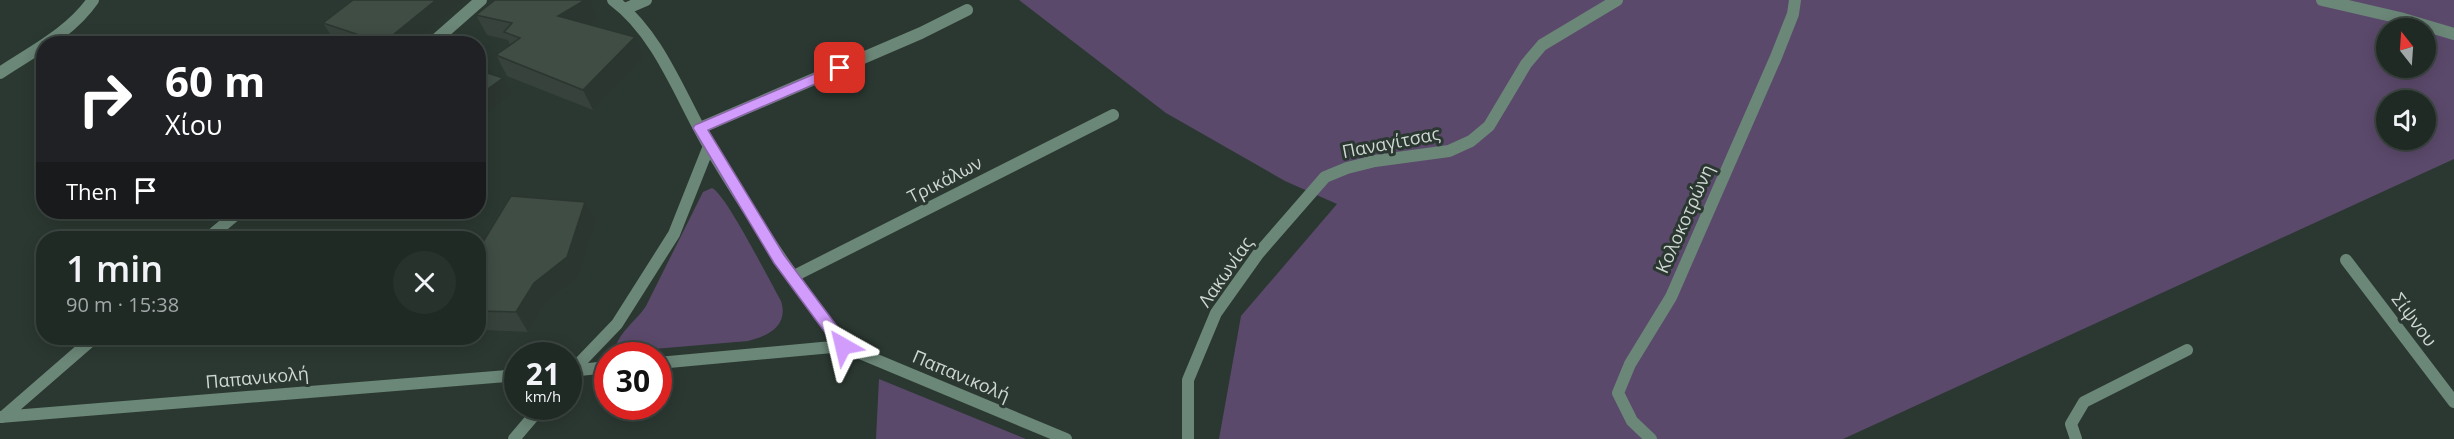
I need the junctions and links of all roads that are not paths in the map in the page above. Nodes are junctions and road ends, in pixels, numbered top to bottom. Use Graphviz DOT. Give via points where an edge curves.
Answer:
graph roads {
  1 [pos="93,0"];
  2 [pos="481,0"];
  3 [pos="613,0"];
  4 [pos="646,0"];
  5 [pos="1617,0"];
  6 [pos="1796,0"];
  7 [pos="2322,0"];
  8 [pos="626,9"];
  9 [pos="967,10"];
  10 [pos="2454,34"];
  11 [pos="54,36"];
  12 [pos="440,36"];
  13 [pos="36,48"];
  14 [pos="0,73"];
  15 [pos="1113,115"];
  16 [pos="700,128"];
  17 [pos="710,146"];
  18 [pos="1325,177"];
  19 [pos="230,219"];
  20 [pos="216,231"];
  21 [pos="2346,260"];
  22 [pos="792,277"];
  23 [pos="86,345"];
  24 [pos="843,346"];
  25 [pos="2187,350"];
  26 [pos="582,360"];
  27 [pos="672,362"];
  28 [pos="504,376"];
  29 [pos="2454,402"];
  30 [pos="1,417"];
  31 [pos="530,420"];
  32 [pos="514,439"];
  33 [pos="1066,439"];
  34 [pos="1188,439"];
  35 [pos="1651,439"];
  36 [pos="2076,439"];
  1 -- 11 [label="street" via="85,12"];
  2 -- 12 [label="street"];
  3 -- 8 [label="street"];
  4 -- 8 [label="street"];
  5 -- 18 [label="street, Παναγίτσας" via="1542,45 1489,126 1471,141 1449,151 1375,161"];
  6 -- 35 [label="street, Κολοκοτρώνη" via="1776,57 1671,297 1630,364 1618,393 1632,421"];
  7 -- 10 [label="street"];
  8 -- 16 [label="street" via="669,67"];
  9 -- 16 [label="street"];
  13 -- 14 [label="street"];
  15 -- 22 [label="street, Τρικάλων"];
  16 -- 17 [label="street"];
  17 -- 22 [label="street"];
  17 -- 26 [label="street" via="674,234 617,324"];
  18 -- 34 [label="street, Λακωνίας" via="1258,254 1216,313 1188,380"];
  19 -- 20 [label="street"];
  21 -- 29 [label="street, Σίψνου"];
  22 -- 24 [label="street"];
  23 -- 30 [label="street"];
  24 -- 27 [label="street, Παπανικολή"];
  24 -- 33 [label="street, Παπανικολή"];
  25 -- 36 [label="street" via="2084,402 2072,424"];
  28 -- 30 [label="street, Παπανικολή"];
  31 -- 32 [label="street"];
}
